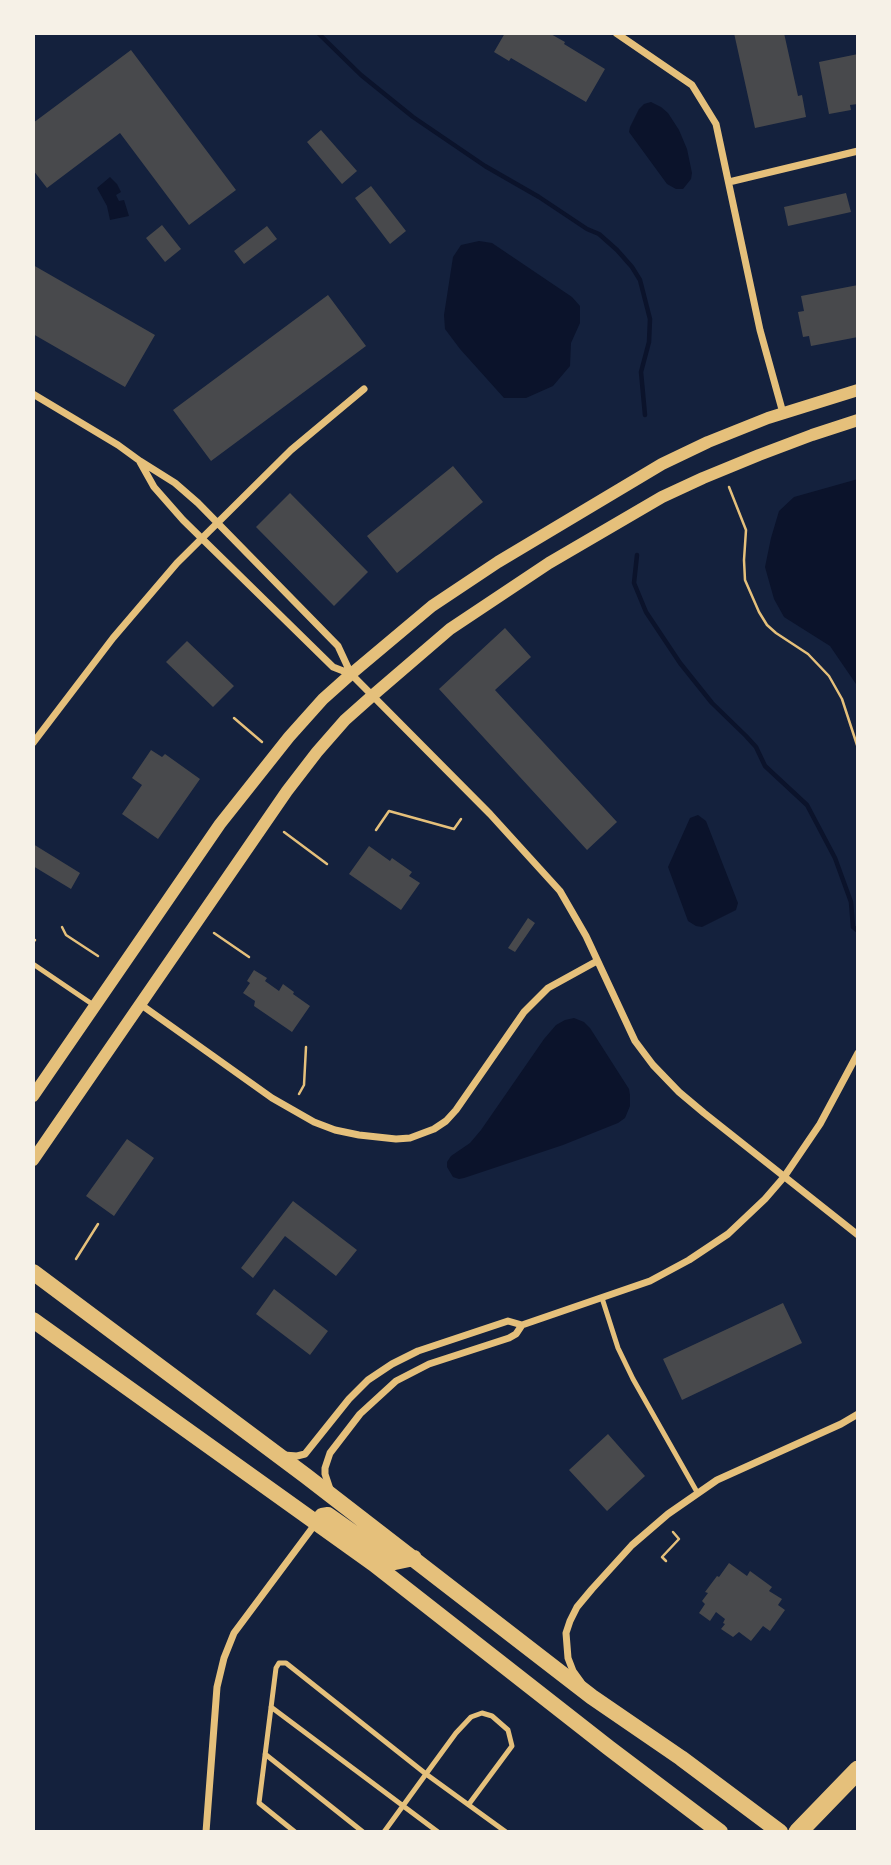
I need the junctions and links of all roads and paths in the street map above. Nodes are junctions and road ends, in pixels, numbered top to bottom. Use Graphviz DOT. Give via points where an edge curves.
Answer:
graph roads {
  1 [pos="616,33"];
  2 [pos="858,151"];
  3 [pos="729,183"];
  4 [pos="364,389"];
  5 [pos="858,390"];
  6 [pos="33,394"];
  7 [pos="783,413"];
  8 [pos="858,420"];
  9 [pos="140,461"];
  10 [pos="729,486"];
  11 [pos="218,524"];
  12 [pos="203,539"];
  13 [pos="356,678"];
  14 [pos="372,696"];
  15 [pos="234,718"];
  16 [pos="262,742"];
  17 [pos="33,743"];
  18 [pos="858,748"];
  19 [pos="460,819"];
  20 [pos="376,830"];
  21 [pos="285,832"];
  22 [pos="327,864"];
  23 [pos="62,927"];
  24 [pos="214,933"];
  25 [pos="99,956"];
  26 [pos="249,957"];
  27 [pos="597,961"];
  28 [pos="33,964"];
  29 [pos="140,1003"];
  30 [pos="95,1006"];
  31 [pos="306,1047"];
  32 [pos="858,1053"];
  33 [pos="299,1094"];
  34 [pos="33,1096"];
  35 [pos="33,1160"];
  36 [pos="784,1177"];
  37 [pos="98,1224"];
  38 [pos="858,1235"];
  39 [pos="76,1259"];
  40 [pos="33,1272"];
  41 [pos="602,1298"];
  42 [pos="33,1320"];
  43 [pos="522,1325"];
  44 [pos="858,1414"];
  45 [pos="276,1452"];
  46 [pos="697,1492"];
  47 [pos="339,1500"];
  48 [pos="317,1522"];
  49 [pos="673,1532"];
  50 [pos="414,1558"];
  51 [pos="666,1561"];
  52 [pos="592,1697"];
  53 [pos="271,1707"];
  54 [pos="265,1754"];
  55 [pos="858,1770"];
  56 [pos="426,1774"];
  57 [pos="468,1804"];
  58 [pos="403,1806"];
  59 [pos="206,1832"];
  60 [pos="295,1832"];
  61 [pos="363,1832"];
  62 [pos="384,1832"];
  63 [pos="438,1832"];
  64 [pos="506,1832"];
  65 [pos="720,1832"];
  66 [pos="779,1832"];
  67 [pos="798,1832"];
  1 -- 3 [label="street" via="692,85 716,124"];
  2 -- 3 [label="street"];
  3 -- 7 [label="street"];
  4 -- 11 [label="street" via="291,450"];
  5 -- 7 [label="street"];
  6 -- 9 [label="street"];
  7 -- 13 [label="street" via="662,464 498,562 432,606"];
  8 -- 14 [label="street" via="759,455 662,497 549,563 450,629"];
  9 -- 11 [label="street" via="175,483"];
  9 -- 12 [label="street" via="154,487"];
  10 -- 18 [label="path" via="746,530 745,580 759,612 767,625 808,654 829,676"];
  11 -- 12 [label="street"];
  11 -- 13 [label="street" via="338,646"];
  12 -- 13 [label="street" via="333,667"];
  12 -- 17 [label="street" via="113,638"];
  13 -- 14 [label="street"];
  13 -- 30 [label="street" via="323,699 219,824"];
  14 -- 27 [label="street" via="560,891"];
  14 -- 29 [label="street" via="345,720 287,791"];
  15 -- 16 [label="path"];
  19 -- 20 [label="path" via="454,829 389,811"];
  21 -- 22 [label="path"];
  23 -- 25 [label="path" via="66,936"];
  24 -- 26 [label="path"];
  27 -- 29 [label="street" via="548,988 524,1012 446,1121 410,1138 359,1135 314,1122 272,1098"];
  27 -- 36 [label="street" via="631,1032 653,1065 679,1092"];
  28 -- 30 [label="lane"];
  29 -- 35 [label="street"];
  30 -- 34 [label="street"];
  31 -- 33 [label="path" via="304,1085"];
  32 -- 36 [label="street" via="820,1124"];
  36 -- 38 [label="street"];
  36 -- 41 [label="street" via="712,1245 657,1277"];
  37 -- 39 [label="path"];
  40 -- 45 [label="main road"];
  41 -- 43 [label="street"];
  41 -- 46 [label="lane" via="633,1379"];
  42 -- 48 [label="main road"];
  43 -- 45 [label="street" via="508,1321 406,1356 368,1380 305,1454"];
  43 -- 47 [label="street" via="509,1338 408,1373 376,1397 324,1468"];
  44 -- 46 [label="street"];
  45 -- 47 [label="main road"];
  46 -- 52 [label="street" via="632,1545 570,1621 568,1658"];
  47 -- 50 [label="main road"];
  48 -- 50 [label="main road" via="328,1515 395,1562"];
  48 -- 59 [label="street" via="234,1633 224,1658 217,1687"];
  48 -- 65 [label="main road"];
  49 -- 51 [label="path" via="679,1539 663,1557"];
  50 -- 52 [label="main road"];
  52 -- 66 [label="main road"];
  53 -- 54 [label="lane"];
  53 -- 56 [label="lane" via="276,1668 286,1663"];
  53 -- 58 [label="lane"];
  54 -- 60 [label="lane" via="259,1803"];
  54 -- 61 [label="lane"];
  55 -- 67 [label="highway"];
  56 -- 57 [label="lane"];
  56 -- 57 [label="lane" via="471,1717 492,1716 508,1730 512,1746"];
  56 -- 58 [label="lane"];
  57 -- 64 [label="lane"];
  58 -- 62 [label="lane"];
  58 -- 63 [label="lane"];
}
